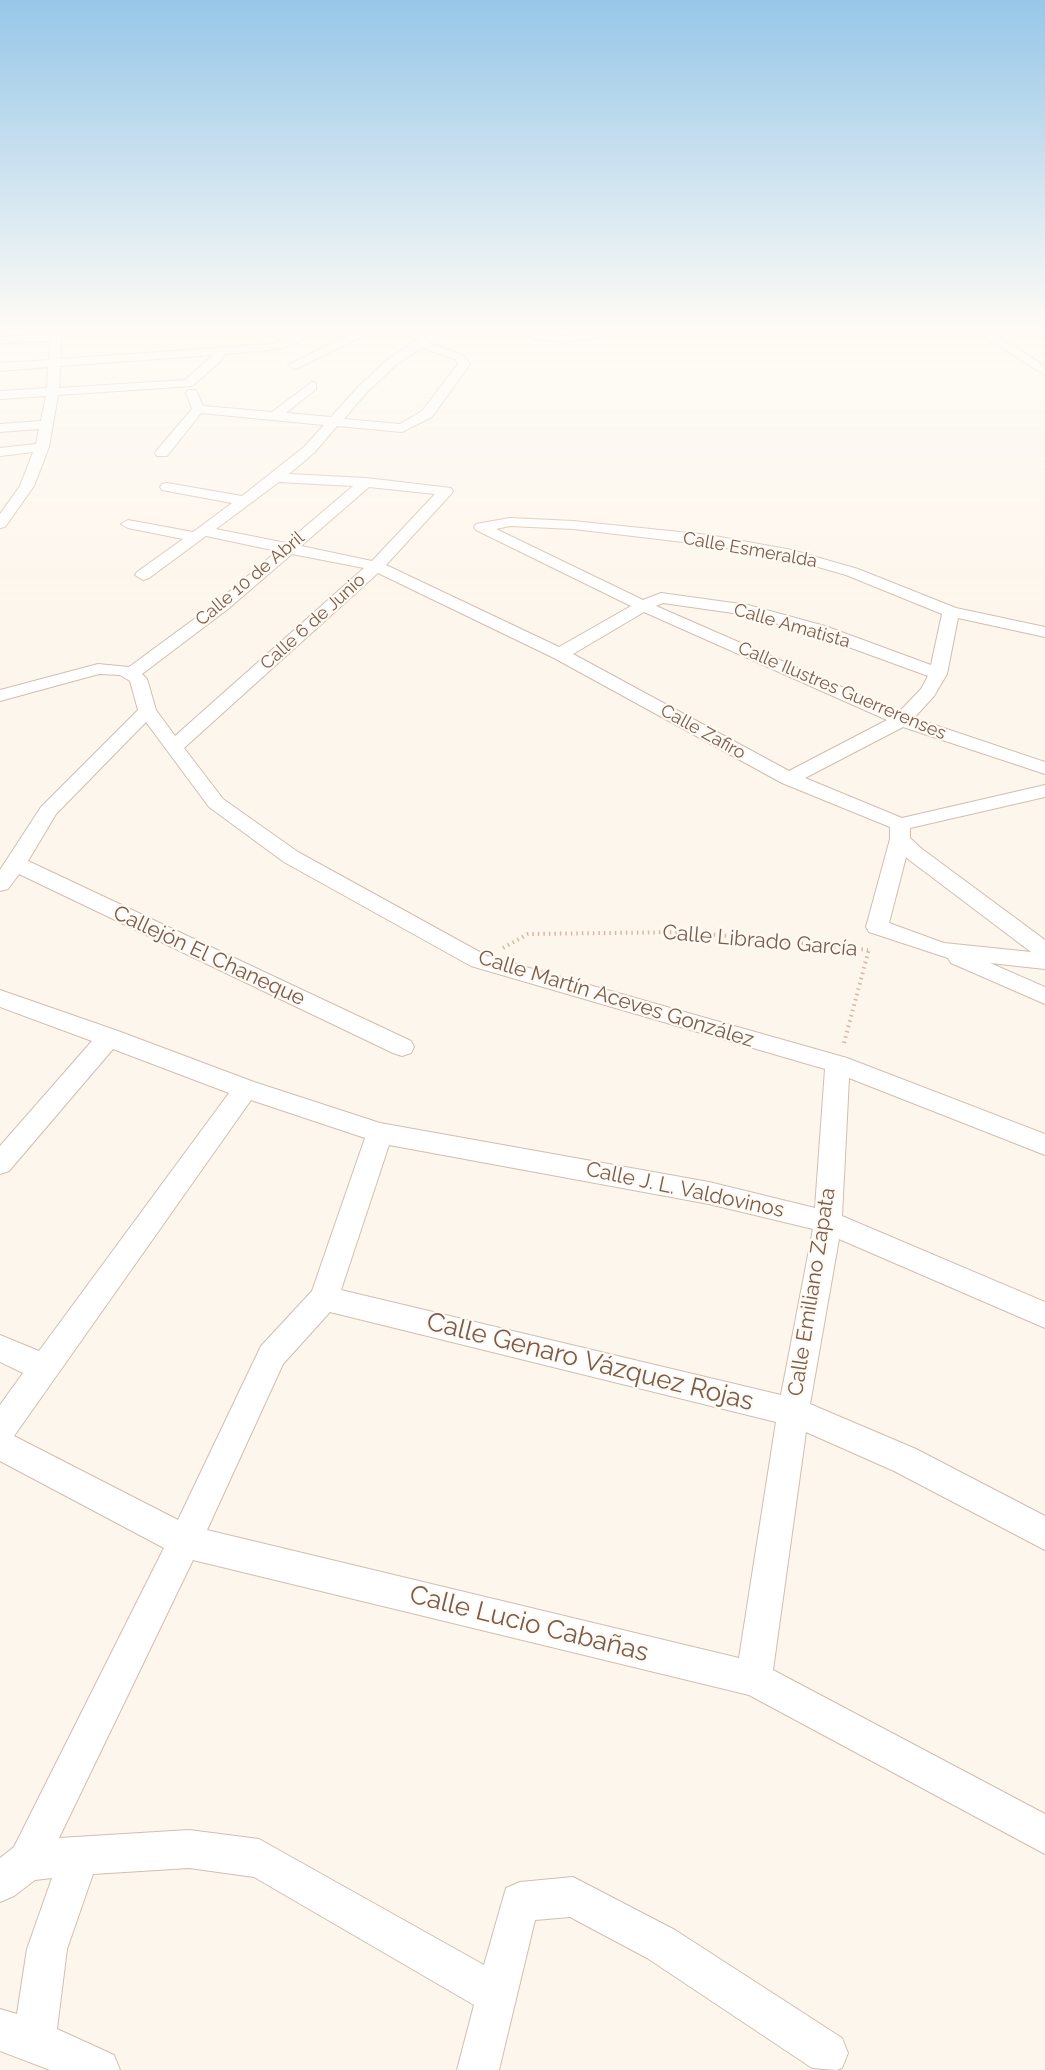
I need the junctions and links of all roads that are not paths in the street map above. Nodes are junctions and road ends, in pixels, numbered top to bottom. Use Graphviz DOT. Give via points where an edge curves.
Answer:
graph roads {
  1 [pos="48,424"];
  2 [pos="186,424"];
  3 [pos="331,424"];
  4 [pos="351,424"];
  5 [pos="410,424"];
  6 [pos="0,428"];
  7 [pos="402,428"];
  8 [pos="396,443"];
  9 [pos="35,448"];
  10 [pos="0,452"];
  11 [pos="162,453"];
  12 [pos="0,458"];
  13 [pos="276,478"];
  14 [pos="366,482"];
  15 [pos="167,487"];
  16 [pos="245,501"];
  17 [pos="0,524"];
  18 [pos="128,524"];
  19 [pos="200,534"];
  20 [pos="287,549"];
  21 [pos="376,566"];
  22 [pos="143,575"];
  23 [pos="643,606"];
  24 [pos="951,612"];
  25 [pos="1045,632"];
  26 [pos="560,654"];
  27 [pos="132,673"];
  28 [pos="938,674"];
  29 [pos="0,696"];
  30 [pos="147,711"];
  31 [pos="902,720"];
  32 [pos="174,747"];
  33 [pos="1045,768"];
  34 [pos="789,779"];
  35 [pos="1045,791"];
  36 [pos="900,831"];
  37 [pos="16,864"];
  38 [pos="0,885"];
  39 [pos="942,950"];
  40 [pos="1045,951"];
  41 [pos="1045,961"];
  42 [pos="1045,996"];
  43 [pos="0,998"];
  44 [pos="110,1037"];
  45 [pos="402,1047"];
  46 [pos="838,1064"];
  47 [pos="244,1089"];
  48 [pos="380,1132"];
  49 [pos="1045,1145"];
  50 [pos="0,1164"];
  51 [pos="828,1222"];
  52 [pos="324,1298"];
  53 [pos="1045,1315"];
  54 [pos="0,1348"];
  55 [pos="44,1368"];
  56 [pos="793,1412"];
  57 [pos="0,1430"];
  58 [pos="0,1445"];
  59 [pos="1045,1534"];
  60 [pos="185,1540"];
  61 [pos="754,1679"];
  62 [pos="1045,1835"];
  63 [pos="80,1855"];
  64 [pos="14,1871"];
  65 [pos="497,1995"];
  66 [pos="17,2035"];
  67 [pos="827,2053"];
  68 [pos="99,2070"];
  69 [pos="478,2070"];
  1 -- 6 [label="street"];
  1 -- 9 [label="street"];
  2 -- 11 [label="street"];
  3 -- 13 [label="street" via="309,450"];
  4 -- 7 [label="street"];
  5 -- 7 [label="street"];
  7 -- 8 [label="street"];
  9 -- 10 [label="street"];
  9 -- 12 [label="street"];
  9 -- 17 [label="street" via="27,486"];
  13 -- 14 [label="street"];
  13 -- 16 [label="street"];
  14 -- 20 [label="street, Calle 10 de Abril"];
  14 -- 21 [label="street, Calle 6 de Junio" via="446,490"];
  15 -- 16 [label="street"];
  16 -- 19 [label="street"];
  18 -- 19 [label="street, Calle Zafiro"];
  19 -- 20 [label="street, Calle Zafiro"];
  19 -- 22 [label="street"];
  20 -- 21 [label="street, Calle Zafiro"];
  20 -- 27 [label="street, Calle 10 de Abril" via="222,606"];
  21 -- 26 [label="street, Calle Zafiro"];
  21 -- 32 [label="street, Calle 6 de Junio"];
  23 -- 24 [label="street, Calle Esmeralda" via="481,527 510,522 573,525 710,540 792,555 852,572"];
  23 -- 26 [label="street, Calle Amatista"];
  23 -- 28 [label="street, Calle Amatista" via="662,598 748,610 819,630"];
  23 -- 31 [label="street, Calle Ilustres Guerrerenses"];
  24 -- 25 [label="street, Calle Esmeralda"];
  24 -- 28 [label="street"];
  26 -- 34 [label="street, Calle Zafiro"];
  27 -- 29 [label="street" via="98,669"];
  27 -- 30 [label="street, Calle Martín Aceves González" via="138,680"];
  28 -- 31 [label="street" via="928,692"];
  30 -- 32 [label="street, Calle Martín Aceves González"];
  30 -- 37 [label="street" via="48,811"];
  31 -- 33 [label="street, Calle Ilustres Guerrerenses"];
  31 -- 34 [label="street"];
  32 -- 46 [label="street, Calle Martín Aceves González" via="216,803 282,850 479,962"];
  34 -- 36 [label="street, Calle Zafiro"];
  35 -- 36 [label="street"];
  36 -- 39 [label="street, Calle Librado García" via="877,927"];
  36 -- 40 [label="street" via="915,854"];
  37 -- 38 [label="street"];
  37 -- 45 [label="street, Callejón El Chaneque"];
  39 -- 41 [label="street, Calle Librado García"];
  39 -- 42 [label="street"];
  43 -- 44 [label="street, Calle J. L. Valdovinos"];
  44 -- 47 [label="street, Calle J. L. Valdovinos"];
  44 -- 50 [label="street"];
  46 -- 49 [label="street, Calle Martín Aceves González"];
  46 -- 51 [label="street, Calle Emiliano Zapata"];
  47 -- 48 [label="street, Calle J. L. Valdovinos"];
  47 -- 55 [label="street"];
  48 -- 51 [label="street, Calle J. L. Valdovinos" via="674,1186"];
  48 -- 52 [label="street"];
  51 -- 53 [label="street, Calle J. L. Valdovinos"];
  51 -- 56 [label="street, Calle Emiliano Zapata"];
  52 -- 56 [label="street, Calle Genaro Vázquez Rojas"];
  52 -- 60 [label="street" via="272,1355"];
  54 -- 55 [label="street"];
  55 -- 57 [label="street"];
  56 -- 59 [label="street, Calle Genaro Vázquez Rojas" via="905,1460"];
  56 -- 61 [label="street, Calle Emiliano Zapata"];
  58 -- 60 [label="street, Calle Lucio Cabañas"];
  60 -- 61 [label="street, Calle Lucio Cabañas"];
  60 -- 64 [label="street"];
  61 -- 62 [label="street, Calle Lucio Cabañas"];
  63 -- 64 [label="street"];
  63 -- 65 [label="street" via="189,1849 259,1858"];
  63 -- 66 [label="street"];
  65 -- 67 [label="street" via="520,1902 573,1897 661,1944"];
  65 -- 69 [label="street"];
  66 -- 68 [label="street"];
}
